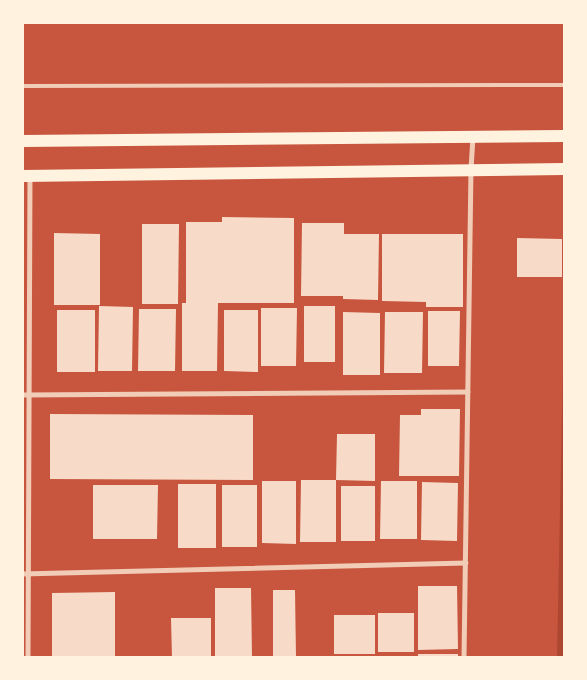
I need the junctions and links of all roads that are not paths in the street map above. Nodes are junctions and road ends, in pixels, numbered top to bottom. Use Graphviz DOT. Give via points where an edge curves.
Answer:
graph roads {
  1 [pos="564,85"];
  2 [pos="22,86"];
  3 [pos="473,136"];
  4 [pos="564,136"];
  5 [pos="22,141"];
  6 [pos="564,169"];
  7 [pos="471,170"];
  8 [pos="26,176"];
  9 [pos="468,392"];
  10 [pos="22,394"];
  11 [pos="29,394"];
  12 [pos="466,563"];
  13 [pos="26,574"];
  14 [pos="28,658"];
  15 [pos="464,658"];
  1 -- 2 [label="lane"];
  3 -- 4 [label="main road"];
  3 -- 5 [label="main road"];
  3 -- 7 [label="street"];
  6 -- 7 [label="main road"];
  7 -- 8 [label="main road"];
  7 -- 9 [label="street"];
  8 -- 11 [label="street"];
  9 -- 11 [label="street"];
  9 -- 12 [label="street"];
  10 -- 11 [label="street"];
  11 -- 13 [label="street"];
  12 -- 13 [label="street"];
  12 -- 15 [label="street"];
  13 -- 14 [label="street"];
}
